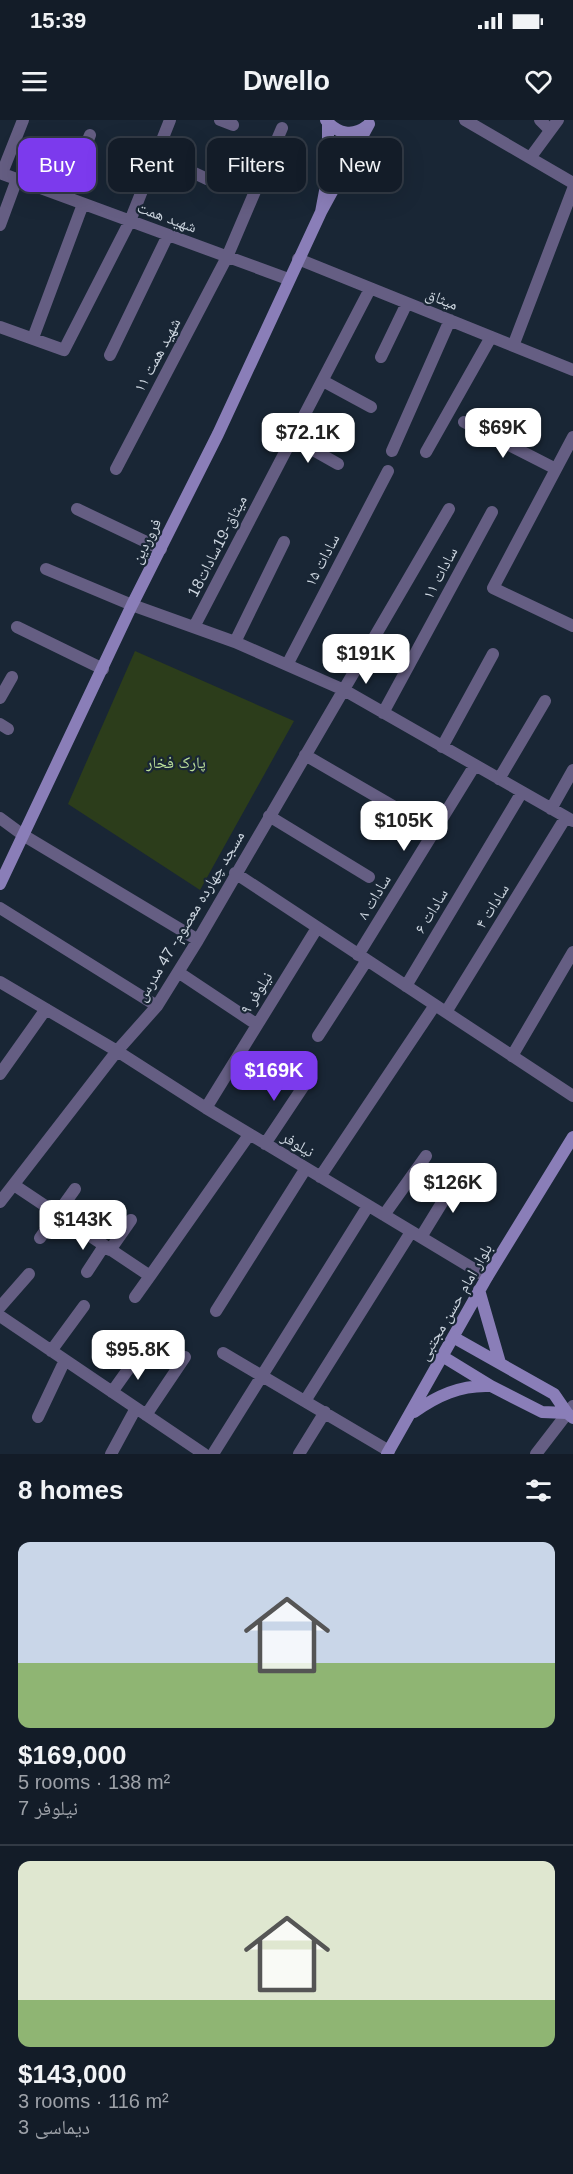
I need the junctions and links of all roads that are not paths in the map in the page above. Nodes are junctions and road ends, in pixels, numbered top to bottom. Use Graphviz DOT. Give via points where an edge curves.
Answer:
graph roads {
  1 [pos="23,120"];
  2 [pos="170,120"];
  3 [pos="220,120"];
  4 [pos="465,120"];
  5 [pos="540,120"];
  6 [pos="327,122"];
  7 [pos="370,122"];
  8 [pos="232,125"];
  9 [pos="554,125"];
  10 [pos="282,128"];
  11 [pos="90,135"];
  12 [pos="163,138"];
  13 [pos="530,158"];
  14 [pos="1,173"];
  15 [pos="195,173"];
  16 [pos="207,178"];
  17 [pos="17,179"];
  18 [pos="573,183"];
  19 [pos="573,189"];
  20 [pos="141,192"];
  21 [pos="65,197"];
  22 [pos="83,204"];
  23 [pos="321,212"];
  24 [pos="130,221"];
  25 [pos="0,225"];
  26 [pos="168,235"];
  27 [pos="227,257"];
  28 [pos="298,260"];
  29 [pos="288,279"];
  30 [pos="370,289"];
  31 [pos="407,303"];
  32 [pos="450,320"];
  33 [pos="0,327"];
  34 [pos="490,337"];
  35 [pos="33,338"];
  36 [pos="513,346"];
  37 [pos="110,355"];
  38 [pos="381,357"];
  39 [pos="573,370"];
  40 [pos="323,381"];
  41 [pos="371,407"];
  42 [pos="464,422"];
  43 [pos="573,437"];
  44 [pos="292,438"];
  45 [pos="392,450"];
  46 [pos="426,452"];
  47 [pos="338,464"];
  48 [pos="116,468"];
  49 [pos="556,470"];
  50 [pos="387,471"];
  51 [pos="77,509"];
  52 [pos="449,509"];
  53 [pos="492,512"];
  54 [pos="284,543"];
  55 [pos="161,549"];
  56 [pos="46,569"];
  57 [pos="132,605"];
  58 [pos="573,626"];
  59 [pos="17,627"];
  60 [pos="194,627"];
  61 [pos="235,642"];
  62 [pos="493,654"];
  63 [pos="286,664"];
  64 [pos="102,669"];
  65 [pos="12,677"];
  66 [pos="344,690"];
  67 [pos="0,698"];
  68 [pos="545,701"];
  69 [pos="383,713"];
  70 [pos="442,747"];
  71 [pos="305,755"];
  72 [pos="474,765"];
  73 [pos="573,771"];
  74 [pos="499,779"];
  75 [pos="522,792"];
  76 [pos="398,809"];
  77 [pos="551,809"];
  78 [pos="269,816"];
  79 [pos="0,818"];
  80 [pos="570,819"];
  81 [pos="23,835"];
  82 [pos="235,873"];
  83 [pos="369,877"];
  84 [pos="0,884"];
  85 [pos="0,908"];
  86 [pos="317,928"];
  87 [pos="198,940"];
  88 [pos="573,952"];
  89 [pos="363,958"];
  90 [pos="178,972"];
  91 [pos="0,982"];
  92 [pos="406,986"];
  93 [pos="157,1006"];
  94 [pos="46,1009"];
  95 [pos="440,1009"];
  96 [pos="256,1024"];
  97 [pos="318,1036"];
  98 [pos="117,1051"];
  99 [pos="512,1056"];
  100 [pos="0,1074"];
  101 [pos="309,1078"];
  102 [pos="573,1096"];
  103 [pos="206,1108"];
  104 [pos="249,1134"];
  105 [pos="573,1136"];
  106 [pos="265,1144"];
  107 [pos="426,1156"];
  108 [pos="306,1168"];
  109 [pos="459,1174"];
  110 [pos="320,1177"];
  111 [pos="14,1185"];
  112 [pos="75,1189"];
  113 [pos="0,1202"];
  114 [pos="368,1206"];
  115 [pos="56,1214"];
  116 [pos="384,1215"];
  117 [pos="131,1220"];
  118 [pos="416,1234"];
  119 [pos="40,1238"];
  120 [pos="107,1248"];
  121 [pos="87,1272"];
  122 [pos="29,1274"];
  123 [pos="150,1276"];
  124 [pos="487,1277"];
  125 [pos="479,1290"];
  126 [pos="135,1298"];
  127 [pos="84,1306"];
  128 [pos="0,1307"];
  129 [pos="216,1311"];
  130 [pos="0,1316"];
  131 [pos="453,1337"];
  132 [pos="51,1351"];
  133 [pos="138,1353"];
  134 [pos="223,1353"];
  135 [pos="442,1356"];
  136 [pos="185,1357"];
  137 [pos="65,1360"];
  138 [pos="500,1364"];
  139 [pos="262,1377"];
  140 [pos="491,1386"];
  141 [pos="112,1392"];
  142 [pos="305,1401"];
  143 [pos="141,1412"];
  144 [pos="325,1412"];
  145 [pos="571,1413"];
  146 [pos="410,1414"];
  147 [pos="38,1417"];
  148 [pos="388,1453"];
  149 [pos="111,1454"];
  150 [pos="204,1454"];
  151 [pos="213,1454"];
  152 [pos="299,1454"];
  153 [pos="536,1454"];
  1 -- 14 [label="street"];
  2 -- 12 [label="street"];
  3 -- 8 [label="street"];
  4 -- 13 [label="street"];
  5 -- 9 [label="street"];
  6 -- 7 [label="street" via="348,133"];
  6 -- 23 [label="street, فروردین" via="328,175"];
  7 -- 23 [label="street, فروردین"];
  9 -- 13 [label="street"];
  10 -- 27 [label="street, شهید همت ۱۱"];
  11 -- 21 [label="street"];
  13 -- 18 [label="street"];
  14 -- 17 [label="street, شهید همت"];
  15 -- 16 [label="street"];
  17 -- 21 [label="street, شهید همت"];
  17 -- 25 [label="street"];
  19 -- 36 [label="street"];
  20 -- 24 [label="street"];
  21 -- 22 [label="street, شهید همت"];
  22 -- 24 [label="street, شهید همت"];
  22 -- 35 [label="street"];
  23 -- 28 [label="street, فروردین"];
  24 -- 26 [label="street, شهید همت"];
  24 -- 35 [label="street" via="64,350"];
  26 -- 27 [label="street, شهید همت"];
  26 -- 37 [label="street"];
  27 -- 29 [label="street, شهید همت"];
  27 -- 48 [label="street, شهید همت ۱۱"];
  28 -- 29 [label="street, فروردین"];
  28 -- 30 [label="street, میثاق"];
  29 -- 55 [label="street, فروردین" via="218,435"];
  30 -- 31 [label="street, میثاق"];
  30 -- 40 [label="street, 18میثاق-19سادات"];
  31 -- 32 [label="street, میثاق"];
  31 -- 38 [label="street"];
  32 -- 34 [label="street, میثاق"];
  32 -- 45 [label="street"];
  33 -- 35 [label="street"];
  34 -- 36 [label="street, میثاق"];
  34 -- 46 [label="street"];
  36 -- 39 [label="street, میثاق"];
  40 -- 41 [label="street"];
  40 -- 44 [label="street, 18میثاق-19سادات"];
  42 -- 49 [label="street"];
  43 -- 49 [label="street"];
  44 -- 47 [label="street"];
  44 -- 60 [label="street, 18میثاق-19سادات"];
  49 -- 58 [label="street" via="493,588"];
  50 -- 63 [label="street, سادات ۱۵"];
  51 -- 55 [label="street"];
  52 -- 66 [label="street, مسجد چهارده معصوم- 47 مدرس"];
  53 -- 69 [label="street, سادات ۱۱"];
  54 -- 61 [label="street"];
  55 -- 57 [label="street, فروردین"];
  56 -- 57 [label="street"];
  57 -- 60 [label="street"];
  57 -- 64 [label="street, فروردین"];
  59 -- 64 [label="street"];
  60 -- 61 [label="street"];
  61 -- 63 [label="street"];
  62 -- 70 [label="street"];
  63 -- 66 [label="street"];
  64 -- 81 [label="street, فروردین"];
  65 -- 67 [label="street"];
  66 -- 69 [label="street"];
  66 -- 71 [label="street, مسجد چهارده معصوم- 47 مدرس"];
  68 -- 74 [label="street"];
  69 -- 70 [label="street"];
  70 -- 72 [label="street"];
  71 -- 76 [label="street"];
  71 -- 78 [label="street, مسجد چهارده معصوم- 47 مدرس"];
  72 -- 74 [label="street"];
  72 -- 89 [label="street, سادات ۸"];
  73 -- 77 [label="street"];
  74 -- 75 [label="street"];
  75 -- 77 [label="street"];
  75 -- 92 [label="street, سادات ۶"];
  77 -- 80 [label="street"];
  78 -- 82 [label="street, مسجد چهارده معصوم- 47 مدرس"];
  78 -- 83 [label="street"];
  79 -- 81 [label="street"];
  80 -- 95 [label="street, سادات ۴"];
  81 -- 84 [label="street, فروردین"];
  81 -- 87 [label="street"];
  82 -- 86 [label="street"];
  82 -- 87 [label="street, مسجد چهارده معصوم- 47 مدرس"];
  85 -- 93 [label="street"];
  86 -- 89 [label="street"];
  86 -- 96 [label="street, نیلوفر ۹"];
  87 -- 90 [label="street, مسجد چهارده معصوم- 47 مدرس"];
  88 -- 99 [label="street"];
  89 -- 92 [label="street"];
  89 -- 97 [label="street, سادات ۸"];
  90 -- 93 [label="street, مسجد چهارده معصوم- 47 مدرس"];
  90 -- 96 [label="street"];
  91 -- 94 [label="street, نیلوفر"];
  92 -- 95 [label="street"];
  93 -- 98 [label="street, مسجد چهارده معصوم- 47 مدرس"];
  94 -- 98 [label="street, نیلوفر"];
  94 -- 100 [label="street"];
  95 -- 99 [label="street"];
  95 -- 110 [label="street, سادات ۴"];
  96 -- 103 [label="street, نیلوفر ۹"];
  98 -- 103 [label="street, نیلوفر"];
  98 -- 111 [label="street, مسجد چهارده معصوم- 47 مدرس"];
  99 -- 102 [label="street"];
  101 -- 106 [label="street"];
  103 -- 104 [label="street, نیلوفر"];
  104 -- 106 [label="street, نیلوفر"];
  104 -- 123 [label="street"];
  105 -- 124 [label="street, بلوار امام حسن مجتبی"];
  106 -- 108 [label="street, نیلوفر"];
  107 -- 116 [label="street"];
  108 -- 110 [label="street, نیلوفر"];
  108 -- 129 [label="street"];
  109 -- 118 [label="street"];
  110 -- 114 [label="street, نیلوفر"];
  111 -- 113 [label="street, مسجد چهارده معصوم- 47 مدرس"];
  111 -- 115 [label="street"];
  112 -- 115 [label="street"];
  114 -- 116 [label="street, نیلوفر"];
  114 -- 139 [label="street"];
  115 -- 119 [label="street"];
  115 -- 120 [label="street"];
  116 -- 118 [label="street, نیلوفر"];
  117 -- 120 [label="street"];
  118 -- 124 [label="street, نیلوفر"];
  118 -- 142 [label="street"];
  120 -- 121 [label="street"];
  120 -- 123 [label="street"];
  122 -- 128 [label="street"];
  123 -- 126 [label="street"];
  124 -- 125 [label="street, بلوار امام حسن مجتبی"];
  125 -- 131 [label="street, بلوار امام حسن مجتبی"];
  125 -- 138 [label="street"];
  127 -- 132 [label="street"];
  130 -- 132 [label="street"];
  131 -- 135 [label="street, بلوار امام حسن مجتبی"];
  131 -- 138 [label="street"];
  132 -- 137 [label="street"];
  133 -- 141 [label="street"];
  134 -- 139 [label="street"];
  135 -- 140 [label="street"];
  135 -- 146 [label="street, بلوار امام حسن مجتبی"];
  136 -- 143 [label="street"];
  137 -- 141 [label="street"];
  137 -- 147 [label="street"];
  138 -- 145 [label="street" via="554,1395"];
  139 -- 142 [label="street"];
  139 -- 151 [label="street"];
  140 -- 145 [label="street" via="542,1412"];
  140 -- 146 [label="street" via="472,1385 454,1390"];
  141 -- 143 [label="street"];
  142 -- 144 [label="street"];
  143 -- 149 [label="street"];
  143 -- 150 [label="street"];
  144 -- 148 [label="street"];
  144 -- 152 [label="street"];
  145 -- 153 [label="street"];
  146 -- 148 [label="street, بلوار امام حسن مجتبی"];
}
